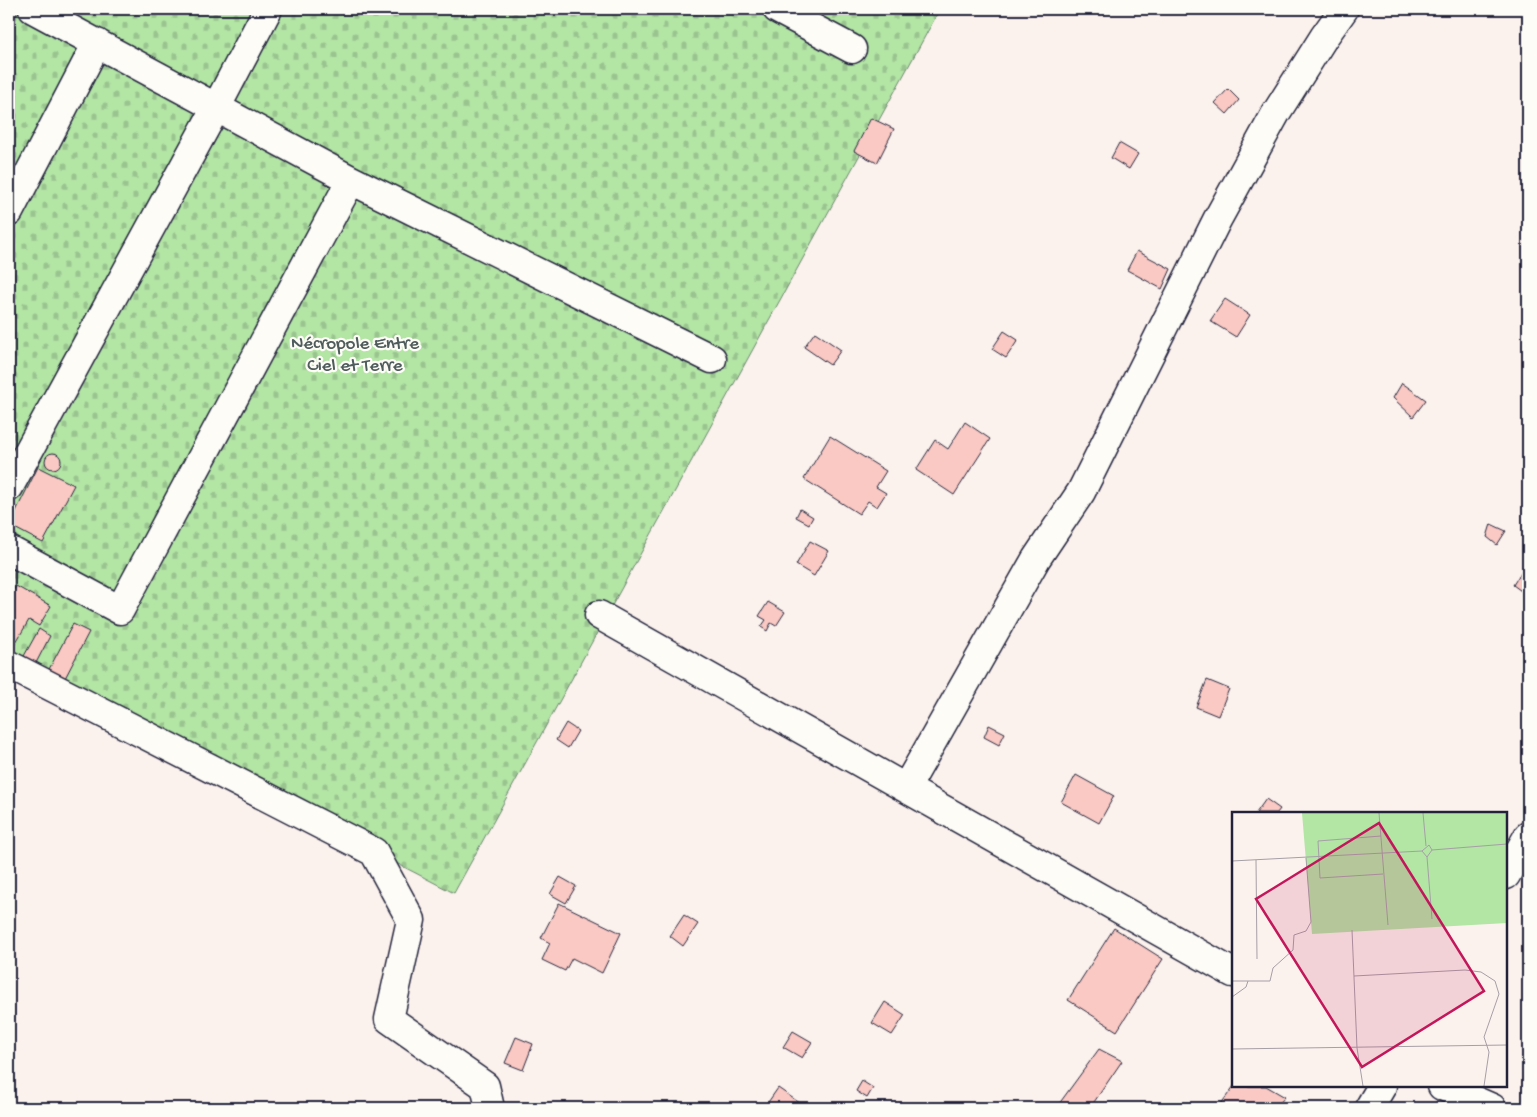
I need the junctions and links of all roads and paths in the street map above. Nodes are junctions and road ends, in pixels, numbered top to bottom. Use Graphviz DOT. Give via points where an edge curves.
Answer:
graph roads {
  1 [pos="33,9"];
  2 [pos="268,9"];
  3 [pos="777,9"];
  4 [pos="1344,9"];
  5 [pos="98,43"];
  6 [pos="852,49"];
  7 [pos="216,108"];
  8 [pos="351,180"];
  9 [pos="9,212"];
  10 [pos="712,359"];
  11 [pos="9,487"];
  12 [pos="9,550"];
  13 [pos="599,615"];
  14 [pos="9,665"];
  15 [pos="906,788"];
  16 [pos="1528,836"];
  17 [pos="1507,872"];
  18 [pos="1232,972"];
  19 [pos="1381,1087"];
  20 [pos="1444,1087"];
  21 [pos="490,1108"];
  22 [pos="1369,1108"];
  23 [pos="1492,1108"];
  1 -- 5 [label="street"];
  2 -- 7 [label="street"];
  3 -- 6 [label="street"];
  4 -- 15 [label="street" via="1276,113 1217,220 1081,492 1036,558"];
  5 -- 7 [label="street"];
  5 -- 9 [label="street"];
  7 -- 8 [label="street"];
  7 -- 11 [label="street"];
  8 -- 10 [label="street"];
  8 -- 12 [label="street" via="120,610"];
  13 -- 15 [label="street"];
  14 -- 21 [label="street" via="374,852 411,920 389,1019 485,1086"];
  15 -- 18 [label="street"];
  16 -- 17 [label="street"];
  19 -- 22 [label="street"];
  20 -- 23 [label="street"];
}
